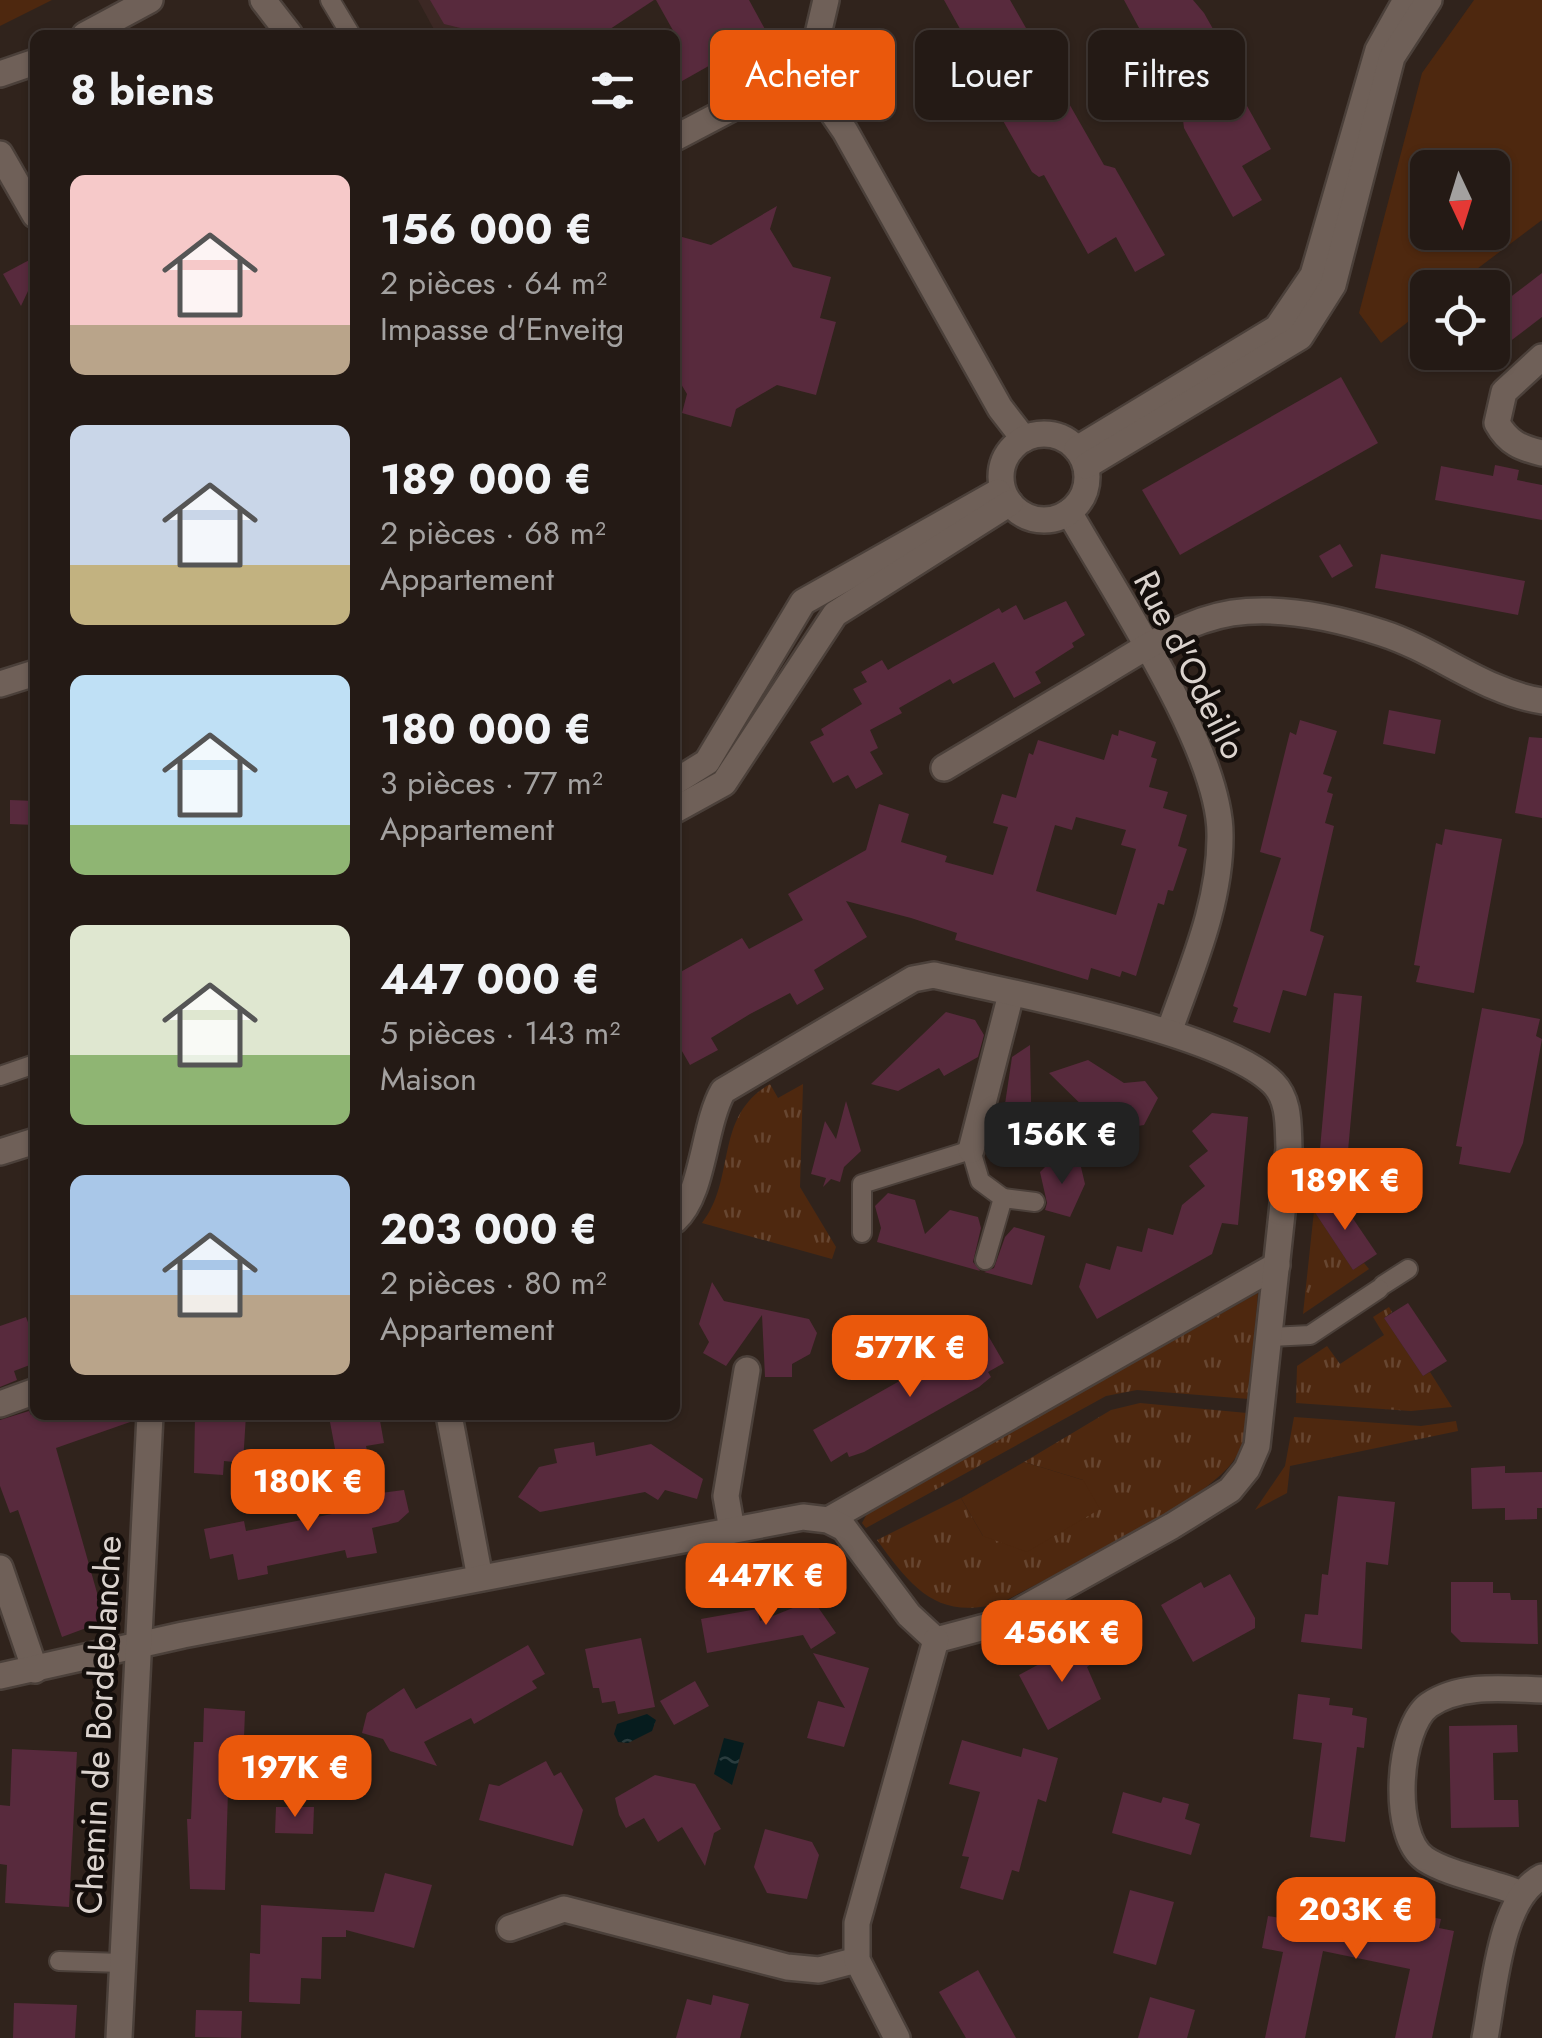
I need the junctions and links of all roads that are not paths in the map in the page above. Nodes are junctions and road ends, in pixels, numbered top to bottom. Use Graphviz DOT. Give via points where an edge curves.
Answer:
graph roads {
  1 [pos="150,0"];
  2 [pos="263,0"];
  3 [pos="330,0"];
  4 [pos="826,0"];
  5 [pos="1406,0"];
  6 [pos="1430,0"];
  7 [pos="94,30"];
  8 [pos="286,30"];
  9 [pos="348,30"];
  10 [pos="819,30"];
  11 [pos="30,64"];
  12 [pos="0,74"];
  13 [pos="710,120"];
  14 [pos="837,120"];
  15 [pos="680,135"];
  16 [pos="0,154"];
  17 [pos="30,206"];
  18 [pos="1542,357"];
  19 [pos="1024,439"];
  20 [pos="1542,452"];
  21 [pos="1082,457"];
  22 [pos="1006,496"];
  23 [pos="1068,512"];
  24 [pos="1145,648"];
  25 [pos="30,675"];
  26 [pos="0,684"];
  27 [pos="1542,701"];
  28 [pos="944,768"];
  29 [pos="680,779"];
  30 [pos="680,807"];
  31 [pos="1011,994"];
  32 [pos="1169,1032"];
  33 [pos="30,1066"];
  34 [pos="0,1076"];
  35 [pos="30,1142"];
  36 [pos="971,1150"];
  37 [pos="0,1152"];
  38 [pos="1003,1198"];
  39 [pos="1035,1202"];
  40 [pos="680,1211"];
  41 [pos="862,1232"];
  42 [pos="986,1260"];
  43 [pos="1277,1264"];
  44 [pos="1408,1269"];
  45 [pos="1271,1336"];
  46 [pos="747,1370"];
  47 [pos="30,1393"];
  48 [pos="0,1404"];
  49 [pos="150,1420"];
  50 [pos="450,1420"];
  51 [pos="828,1520"];
  52 [pos="732,1530"];
  53 [pos="0,1568"];
  54 [pos="480,1578"];
  55 [pos="936,1640"];
  56 [pos="137,1644"];
  57 [pos="35,1670"];
  58 [pos="0,1676"];
  59 [pos="1542,1690"];
  60 [pos="1542,1876"];
  61 [pos="1519,1893"];
  62 [pos="510,1928"];
  63 [pos="857,1960"];
  64 [pos="59,1961"];
  65 [pos="122,1964"];
  66 [pos="119,2038"];
  67 [pos="898,2038"];
  68 [pos="1485,2038"];
  1 -- 7 [label="street"];
  2 -- 8 [label="street"];
  3 -- 9 [label="lane"];
  4 -- 10 [label="street"];
  5 -- 21 [label="street" via="1378,50 1313,275 1297,302 1277,328"];
  6 -- 21 [label="street" via="1392,57 1332,285 1300,337"];
  11 -- 12 [label="street"];
  13 -- 15 [label="street"];
  14 -- 19 [label="street"];
  16 -- 17 [label="street"];
  18 -- 20 [label="street" via="1504,392 1497,424 1521,448"];
  19 -- 21 [label="street" via="1046,434"];
  19 -- 22 [label="street" via="1006,454"];
  21 -- 23 [label="street" via="1080,499"];
  22 -- 23 [label="street" via="1037,519"];
  22 -- 29 [label="street" via="803,602 708,762"];
  22 -- 30 [label="street" via="835,614 724,782"];
  23 -- 24 [label="street, Rue d'Odeillo"];
  24 -- 27 [label="street" via="1230,614 1316,617 1424,646 1495,688"];
  24 -- 28 [label="street"];
  24 -- 32 [label="street, Rue d'Odeillo" via="1204,758 1220,835 1210,915"];
  25 -- 26 [label="street"];
  31 -- 32 [label="street"];
  31 -- 36 [label="street"];
  31 -- 40 [label="street" via="934,974 913,979 752,1070 723,1091 713,1109 693,1189"];
  32 -- 43 [label="street" via="1253,1068 1276,1085 1288,1111 1289,1148"];
  33 -- 34 [label="lane"];
  35 -- 37 [label="street"];
  36 -- 38 [label="lane" via="980,1181"];
  36 -- 41 [label="lane" via="862,1184"];
  38 -- 39 [label="lane"];
  38 -- 42 [label="lane"];
  43 -- 45 [label="street"];
  43 -- 51 [label="street"];
  44 -- 45 [label="lane" via="1310,1335"];
  45 -- 55 [label="street" via="1257,1446 1230,1490 996,1624"];
  46 -- 52 [label="street" via="726,1496"];
  47 -- 48 [label="street"];
  49 -- 56 [label="street, Chemin de Bordeblanche"];
  50 -- 54 [label="street"];
  51 -- 52 [label="street" via="804,1517"];
  51 -- 55 [label="street" via="844,1528"];
  52 -- 54 [label="street"];
  53 -- 57 [label="street"];
  54 -- 56 [label="street"];
  55 -- 63 [label="street" via="857,1923"];
  56 -- 57 [label="street"];
  56 -- 65 [label="street, Chemin de Bordeblanche"];
  57 -- 58 [label="street"];
  59 -- 61 [label="street" via="1470,1689 1434,1701 1414,1716 1407,1747 1402,1820 1409,1842 1425,1859"];
  60 -- 61 [label="street"];
  61 -- 68 [label="street"];
  62 -- 63 [label="street" via="564,1909 787,1968 820,1970"];
  63 -- 67 [label="street"];
  64 -- 65 [label="lane"];
  65 -- 66 [label="street, Chemin de Bordeblanche"];
}
